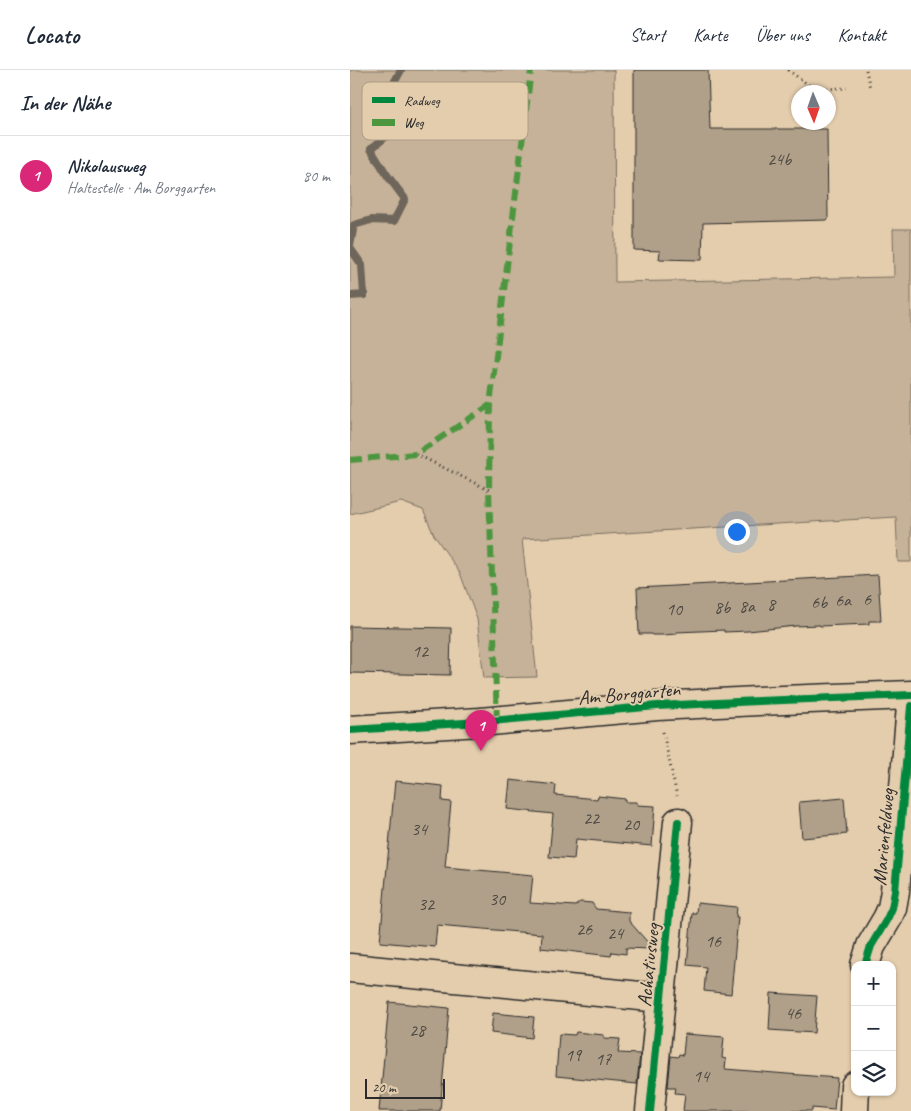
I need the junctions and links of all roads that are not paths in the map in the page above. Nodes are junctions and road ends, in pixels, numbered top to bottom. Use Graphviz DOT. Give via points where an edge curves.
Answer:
graph roads {
  1 [pos="911,695"];
  2 [pos="911,706"];
  3 [pos="350,730"];
  4 [pos="678,822"];
  5 [pos="866,961"];
  6 [pos="350,968"];
  7 [pos="660,998"];
  8 [pos="855,1096"];
  9 [pos="650,1111"];
  10 [pos="854,1111"];
  1 -- 3 [label="street, Am Borggarten" via="657,706"];
  2 -- 5 [label="street, Marienfeldweg" via="896,891 892,908"];
  4 -- 7 [label="street, Achatiusweg"];
  6 -- 7 [label="street, Achatiusweg"];
  7 -- 9 [label="street, Achatiusweg"];
  8 -- 10 [label="street"];
}
